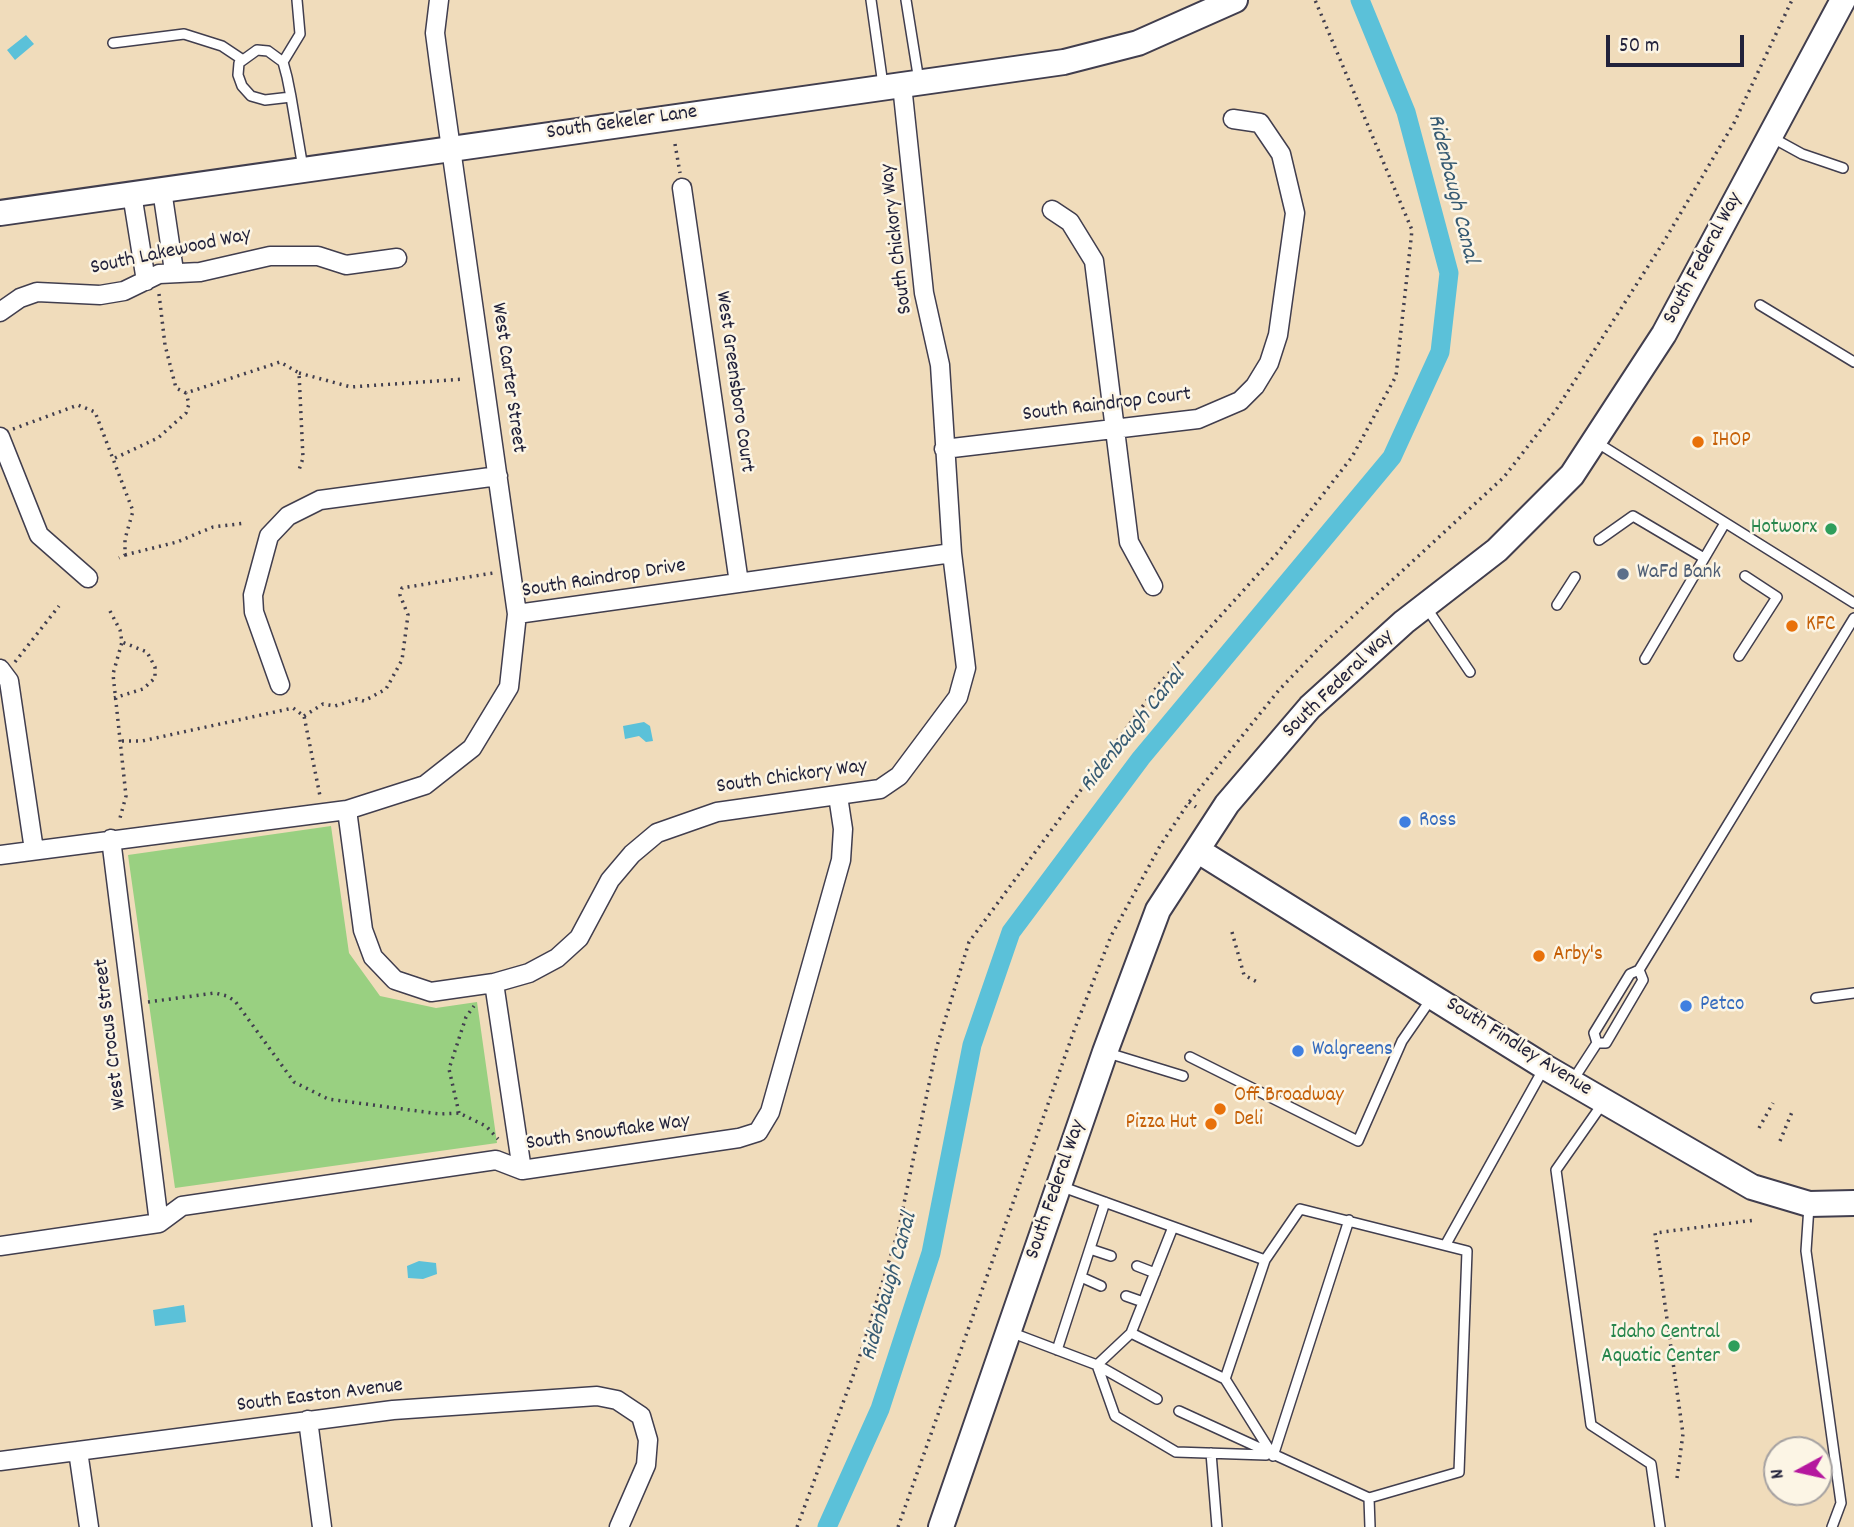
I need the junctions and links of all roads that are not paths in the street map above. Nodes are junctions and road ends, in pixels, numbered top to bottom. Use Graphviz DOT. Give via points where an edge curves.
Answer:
graph roads {
  1 [pos="297,0"];
  2 [pos="439,0"];
  3 [pos="871,0"];
  4 [pos="906,0"];
  5 [pos="1235,0"];
  6 [pos="1843,0"];
  7 [pos="113,43"];
  8 [pos="243,60"];
  9 [pos="283,62"];
  10 [pos="902,85"];
  11 [pos="291,97"];
  12 [pos="1233,119"];
  13 [pos="1770,136"];
  14 [pos="451,149"];
  15 [pos="1843,168"];
  16 [pos="303,170"];
  17 [pos="682,188"];
  18 [pos="162,190"];
  19 [pos="132,194"];
  20 [pos="1052,210"];
  21 [pos="0,213"];
  22 [pos="397,258"];
  23 [pos="174,271"];
  24 [pos="152,286"];
  25 [pos="1760,305"];
  26 [pos="0,312"];
  27 [pos="1854,362"];
  28 [pos="1115,427"];
  29 [pos="4,434"];
  30 [pos="1594,441"];
  31 [pos="944,449"];
  32 [pos="498,476"];
  33 [pos="1726,523"];
  34 [pos="1599,540"];
  35 [pos="952,553"];
  36 [pos="1704,558"];
  37 [pos="1745,576"];
  38 [pos="88,578"];
  39 [pos="1575,578"];
  40 [pos="739,583"];
  41 [pos="1153,586"];
  42 [pos="1854,603"];
  43 [pos="1557,605"];
  44 [pos="1426,606"];
  45 [pos="517,614"];
  46 [pos="1854,618"];
  47 [pos="1738,656"];
  48 [pos="1645,659"];
  49 [pos="7,666"];
  50 [pos="1470,672"];
  51 [pos="280,685"];
  52 [pos="838,796"];
  53 [pos="347,810"];
  54 [pos="111,839"];
  55 [pos="34,850"];
  56 [pos="1197,850"];
  57 [pos="0,855"];
  58 [pos="1639,970"];
  59 [pos="494,983"];
  60 [pos="1854,993"];
  61 [pos="1433,996"];
  62 [pos="1816,998"];
  63 [pos="1597,1043"];
  64 [pos="1105,1052"];
  65 [pos="1190,1056"];
  66 [pos="1545,1067"];
  67 [pos="1183,1076"];
  68 [pos="1572,1082"];
  69 [pos="1604,1101"];
  70 [pos="522,1170"];
  71 [pos="1059,1186"];
  72 [pos="1105,1202"];
  73 [pos="1854,1203"];
  74 [pos="1809,1204"];
  75 [pos="1349,1220"];
  76 [pos="159,1223"];
  77 [pos="1173,1227"];
  78 [pos="1446,1244"];
  79 [pos="0,1246"];
  80 [pos="1090,1249"];
  81 [pos="1111,1256"];
  82 [pos="1265,1260"];
  83 [pos="1137,1266"];
  84 [pos="1155,1273"];
  85 [pos="1081,1277"];
  86 [pos="1101,1286"];
  87 [pos="1126,1296"];
  88 [pos="1143,1302"];
  89 [pos="1008,1331"];
  90 [pos="1131,1334"];
  91 [pos="1057,1350"];
  92 [pos="1097,1365"];
  93 [pos="1225,1379"];
  94 [pos="1157,1399"];
  95 [pos="1179,1411"];
  96 [pos="307,1420"];
  97 [pos="78,1451"];
  98 [pos="1211,1452"];
  99 [pos="1273,1456"];
  100 [pos="0,1461"];
  101 [pos="1369,1498"];
  102 [pos="89,1527"];
  103 [pos="322,1527"];
  104 [pos="618,1527"];
  105 [pos="941,1527"];
  106 [pos="1217,1527"];
  107 [pos="1370,1527"];
  108 [pos="1660,1527"];
  109 [pos="1832,1527"];
  1 -- 9 [label="lane" via="300,34"];
  2 -- 14 [label="street, West Carter Street" via="435,33"];
  3 -- 10 [label="lane"];
  4 -- 10 [label="lane"];
  5 -- 10 [label="street, South Gekeler Lane" via="1138,43 1065,62"];
  6 -- 13 [label="street, South Federal Way"];
  7 -- 8 [label="lane" via="184,34 222,46"];
  8 -- 9 [label="lane" via="257,50 268,51"];
  8 -- 11 [label="lane" via="238,75 251,96 265,100"];
  9 -- 11 [label="lane"];
  10 -- 14 [label="street, South Gekeler Lane"];
  10 -- 31 [label="street, South Chickory Way" via="924,293 940,365"];
  11 -- 16 [label="lane"];
  12 -- 28 [label="street, South Raindrop Court" via="1260,123 1274,144 1290,181 1295,213 1278,335 1269,363 1240,401 1220,412 1198,419"];
  13 -- 15 [label="lane" via="1802,154"];
  13 -- 30 [label="street, South Federal Way" via="1664,334"];
  14 -- 16 [label="street, South Gekeler Lane"];
  14 -- 32 [label="street, West Carter Street"];
  16 -- 18 [label="street, South Gekeler Lane"];
  17 -- 40 [label="street, West Greensboro Court"];
  18 -- 19 [label="street, South Gekeler Lane"];
  18 -- 23 [label="street"];
  19 -- 21 [label="street, South Gekeler Lane"];
  19 -- 24 [label="street"];
  20 -- 28 [label="street" via="1070,222 1094,261"];
  22 -- 23 [label="street, South Lakewood Way" via="346,265 318,256 270,256 200,272"];
  23 -- 24 [label="street, South Lakewood Way"];
  24 -- 26 [label="street, South Lakewood Way" via="100,295 37,292"];
  25 -- 27 [label="lane"];
  28 -- 31 [label="street, South Raindrop Court"];
  28 -- 41 [label="street" via="1129,542"];
  29 -- 38 [label="street" via="39,535"];
  30 -- 33 [label="lane"];
  30 -- 44 [label="street, South Federal Way" via="1572,475 1497,550"];
  31 -- 35 [label="street, South Chickory Way"];
  32 -- 45 [label="street, West Carter Street"];
  32 -- 51 [label="street" via="320,500 288,516 269,536 253,595 254,612"];
  33 -- 36 [label="lane"];
  33 -- 42 [label="lane"];
  34 -- 36 [label="lane" via="1633,516"];
  35 -- 40 [label="street, South Raindrop Drive"];
  35 -- 52 [label="street, South Chickory Way" via="966,668 958,697 891,784"];
  36 -- 48 [label="lane"];
  37 -- 47 [label="lane" via="1777,597"];
  39 -- 43 [label="lane"];
  40 -- 45 [label="street, South Raindrop Drive"];
  44 -- 50 [label="lane"];
  44 -- 56 [label="street, South Federal Way" via="1310,708 1227,804"];
  45 -- 53 [label="street, South Raindrop Drive" via="509,687 472,748 425,785"];
  46 -- 58 [label="lane"];
  49 -- 55 [label="street"];
  52 -- 59 [label="street, South Chickory Way" via="717,812 657,833 610,880 579,938 557,958 529,973"];
  52 -- 70 [label="street, South Snowflake Way" via="841,860 770,1112 758,1132"];
  53 -- 54 [label="street, South Raindrop Drive"];
  53 -- 59 [label="street, South Chickory Way" via="363,930 373,957 395,980 431,992"];
  54 -- 55 [label="street, South Raindrop Drive"];
  54 -- 76 [label="street, West Crocus Street"];
  55 -- 57 [label="street, South Raindrop Drive"];
  56 -- 61 [label="street, South Findley Avenue"];
  56 -- 64 [label="street, South Federal Way" via="1158,910"];
  58 -- 63 [label="lane" via="1630,974 1594,1033"];
  58 -- 63 [label="lane" via="1643,980 1606,1043"];
  59 -- 70 [label="street"];
  60 -- 62 [label="lane"];
  61 -- 65 [label="lane" via="1402,1041 1358,1141"];
  61 -- 66 [label="street, South Findley Avenue"];
  63 -- 68 [label="lane"];
  64 -- 67 [label="lane"];
  64 -- 71 [label="street, South Federal Way"];
  66 -- 68 [label="street, South Findley Avenue"];
  66 -- 78 [label="lane"];
  68 -- 69 [label="street, South Findley Avenue"];
  69 -- 74 [label="street, South Findley Avenue" via="1752,1187"];
  69 -- 108 [label="lane" via="1556,1170 1591,1425 1651,1464"];
  70 -- 76 [label="street, South Snowflake Way" via="496,1160 441,1168 182,1206"];
  71 -- 72 [label="lane"];
  71 -- 89 [label="street, South Federal Way"];
  72 -- 77 [label="lane"];
  72 -- 80 [label="lane"];
  73 -- 74 [label="street, South Findley Avenue"];
  74 -- 109 [label="lane" via="1806,1251 1841,1503"];
  75 -- 78 [label="lane"];
  75 -- 82 [label="lane" via="1300,1209"];
  75 -- 99 [label="lane"];
  76 -- 79 [label="street, South Snowflake Way"];
  77 -- 82 [label="lane"];
  77 -- 84 [label="lane"];
  78 -- 101 [label="lane" via="1467,1251 1459,1472"];
  80 -- 81 [label="lane"];
  80 -- 85 [label="lane"];
  82 -- 93 [label="lane"];
  83 -- 84 [label="lane"];
  84 -- 88 [label="lane"];
  85 -- 86 [label="lane"];
  85 -- 91 [label="lane"];
  87 -- 88 [label="lane"];
  88 -- 90 [label="lane"];
  89 -- 91 [label="lane"];
  89 -- 105 [label="street, South Federal Way"];
  90 -- 92 [label="lane"];
  90 -- 93 [label="lane"];
  91 -- 92 [label="lane"];
  92 -- 94 [label="lane"];
  92 -- 98 [label="lane" via="1115,1416 1176,1452"];
  93 -- 99 [label="lane"];
  95 -- 99 [label="lane"];
  96 -- 97 [label="street, South Easton Avenue"];
  96 -- 103 [label="street"];
  96 -- 104 [label="street, South Easton Avenue" via="597,1396 617,1400 641,1416 648,1440 646,1465"];
  97 -- 100 [label="street, South Easton Avenue"];
  97 -- 102 [label="street"];
  98 -- 99 [label="lane"];
  98 -- 106 [label="lane"];
  99 -- 101 [label="lane"];
  101 -- 107 [label="lane"];
}
